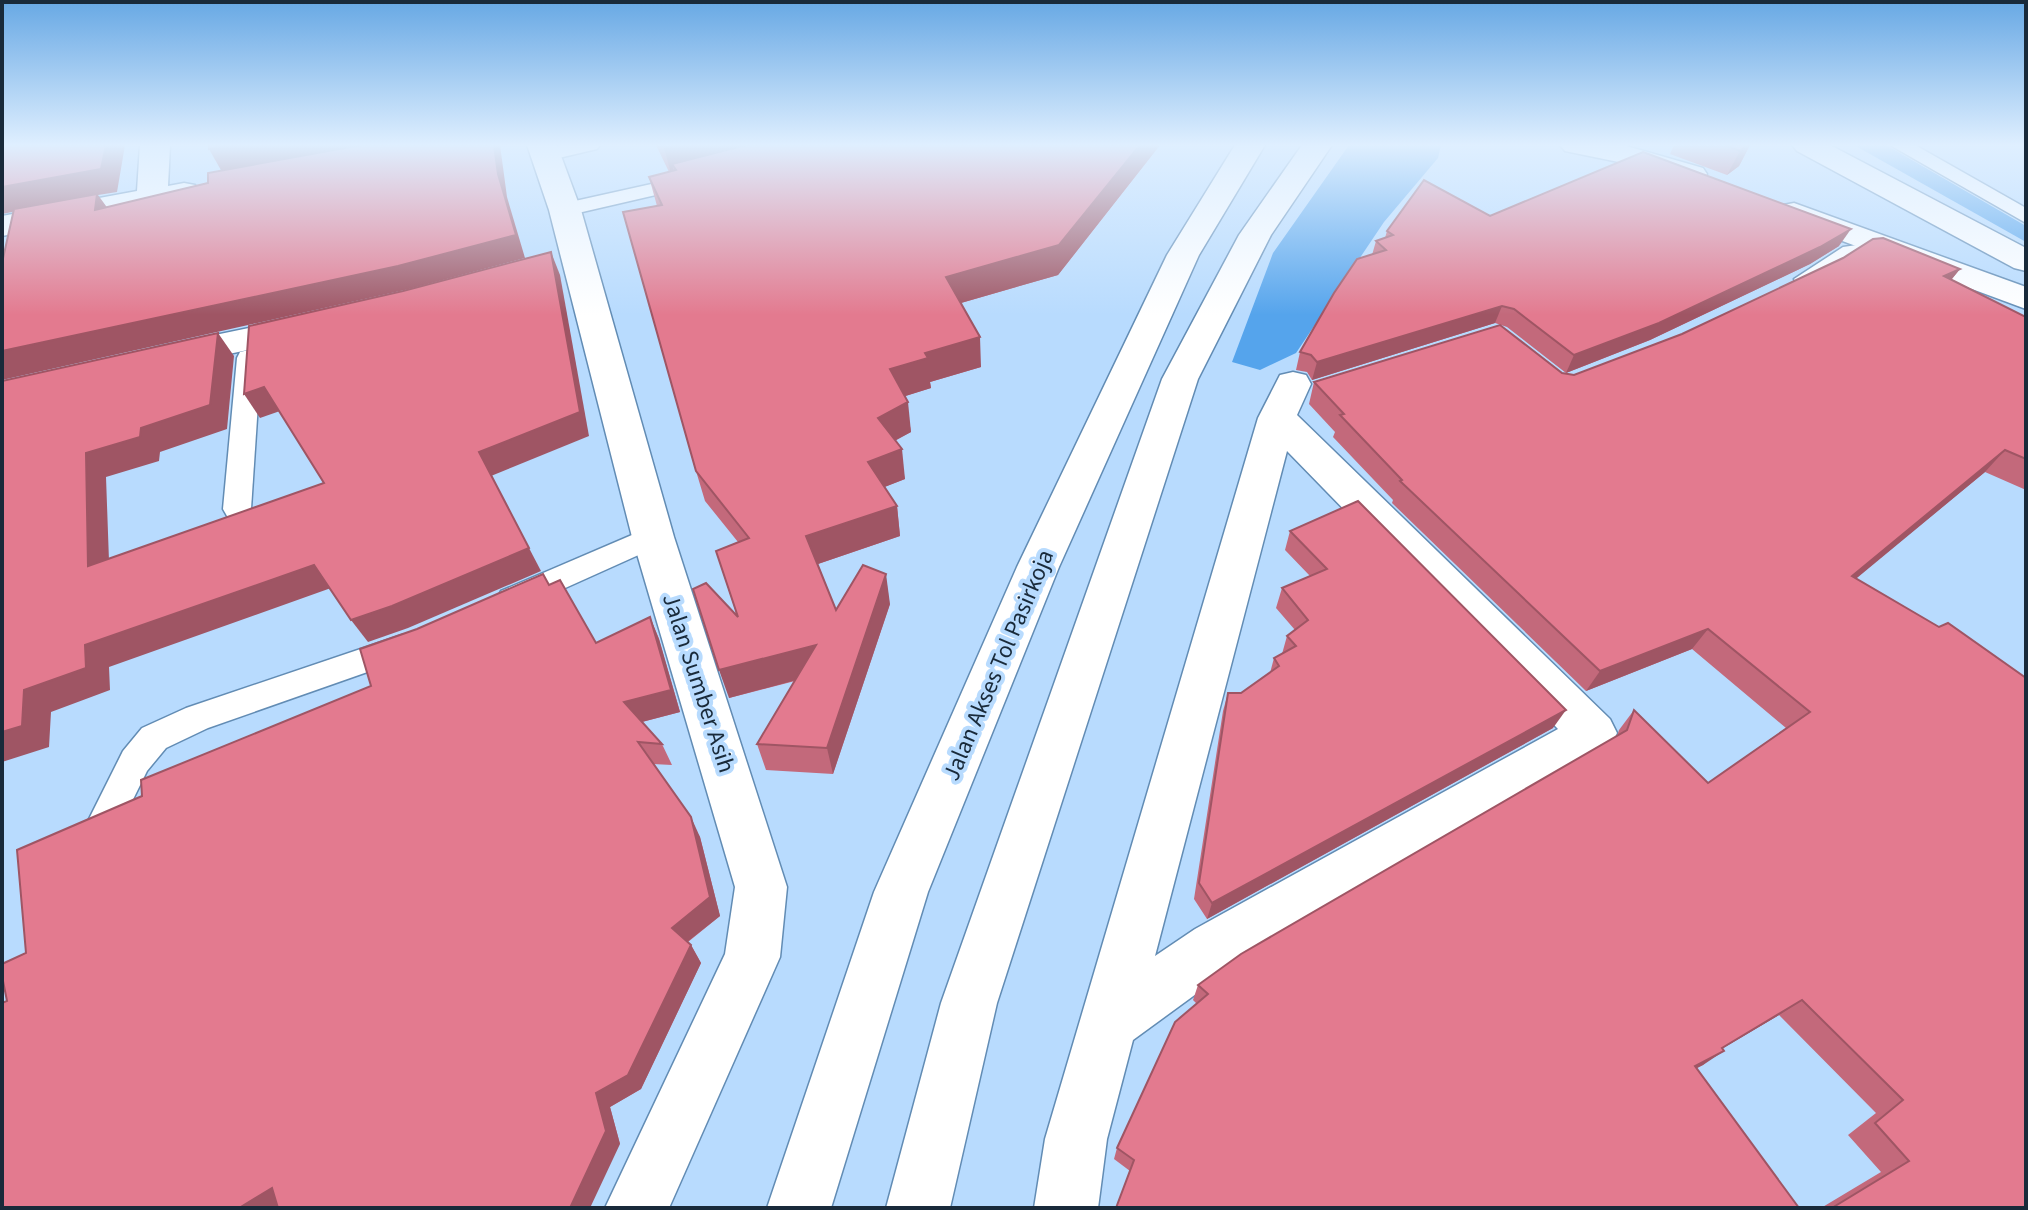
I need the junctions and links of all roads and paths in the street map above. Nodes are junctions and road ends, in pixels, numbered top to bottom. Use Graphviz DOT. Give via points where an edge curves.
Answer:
graph roads {
  1 [pos="138,201"];
  2 [pos="562,201"];
  3 [pos="602,201"];
  4 [pos="1216,201"];
  5 [pos="1278,201"];
  6 [pos="1764,201"];
  7 [pos="1914,201"];
  8 [pos="1999,201"];
  9 [pos="565,210"];
  10 [pos="2026,217"];
  11 [pos="9,234"];
  12 [pos="1891,247"];
  13 [pos="2026,261"];
  14 [pos="1779,291"];
  15 [pos="2026,299"];
  16 [pos="339,320"];
  17 [pos="250,340"];
  18 [pos="141,361"];
  19 [pos="237,509"];
  20 [pos="653,537"];
  21 [pos="489,609"];
  22 [pos="434,634"];
  23 [pos="103,825"];
  24 [pos="1109,1022"];
  25 [pos="637,1208"];
  26 [pos="799,1208"];
  27 [pos="918,1208"];
  28 [pos="1066,1208"];
  1 -- 11 [label="main road"];
  2 -- 9 [label="main road, Jalan Sumber Asih"];
  3 -- 9 [label="lane"];
  4 -- 26 [label="main road, Jalan Akses Tol Pasirkoja" via="1183,255 1026,595 901,892"];
  5 -- 27 [label="main road" via="1255,235 1180,379 969,1003"];
  6 -- 12 [label="main road"];
  7 -- 13 [label="main road"];
  8 -- 10 [label="lane"];
  9 -- 20 [label="main road, Jalan Sumber Asih" via="562,262"];
  12 -- 14 [label="lane" via="1851,252"];
  12 -- 15 [label="main road"];
  16 -- 17 [label="main road"];
  17 -- 18 [label="main road"];
  17 -- 19 [label="lane"];
  20 -- 21 [label="lane"];
  20 -- 25 [label="main road, Jalan Sumber Asih" via="761,887 752,957"];
  22 -- 23 [label="lane" via="154,738 135,761"];
  24 -- 24 [label="main road" via="1214,948 1593,733 1292,399"];
  24 -- 28 [label="main road" via="1076,1139"];
}
